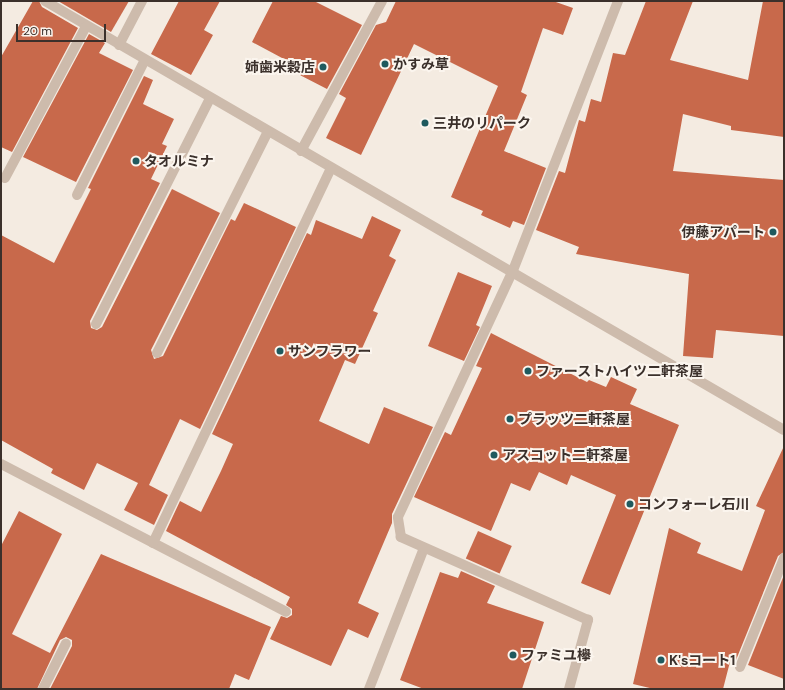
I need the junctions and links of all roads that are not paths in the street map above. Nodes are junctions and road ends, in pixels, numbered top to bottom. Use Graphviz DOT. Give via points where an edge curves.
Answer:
graph roads {
  1 [pos="45,1"];
  2 [pos="142,1"];
  3 [pos="382,1"];
  4 [pos="618,1"];
  5 [pos="86,26"];
  6 [pos="119,45"];
  7 [pos="145,60"];
  8 [pos="210,98"];
  9 [pos="268,131"];
  10 [pos="301,151"];
  11 [pos="331,168"];
  12 [pos="5,178"];
  13 [pos="78,195"];
  14 [pos="512,273"];
  15 [pos="96,324"];
  16 [pos="157,353"];
  17 [pos="784,430"];
  18 [pos="1,464"];
  19 [pos="153,543"];
  20 [pos="424,548"];
  21 [pos="784,558"];
  22 [pos="286,612"];
  23 [pos="66,643"];
  24 [pos="740,667"];
  25 [pos="43,689"];
  26 [pos="370,689"];
  27 [pos="569,689"];
  1 -- 5 [label="street"];
  2 -- 6 [label="street"];
  3 -- 10 [label="street"];
  4 -- 14 [label="street"];
  5 -- 6 [label="street"];
  5 -- 12 [label="street"];
  6 -- 7 [label="street"];
  7 -- 8 [label="street"];
  7 -- 13 [label="street"];
  8 -- 9 [label="street"];
  8 -- 15 [label="street"];
  9 -- 10 [label="street"];
  9 -- 16 [label="street"];
  10 -- 11 [label="street"];
  11 -- 14 [label="street"];
  11 -- 19 [label="street"];
  14 -- 17 [label="street"];
  14 -- 20 [label="street" via="398,517 401,537"];
  18 -- 19 [label="street"];
  19 -- 22 [label="street"];
  20 -- 26 [label="street"];
  20 -- 27 [label="street" via="588,620"];
  21 -- 24 [label="street"];
  23 -- 25 [label="street"];
}
